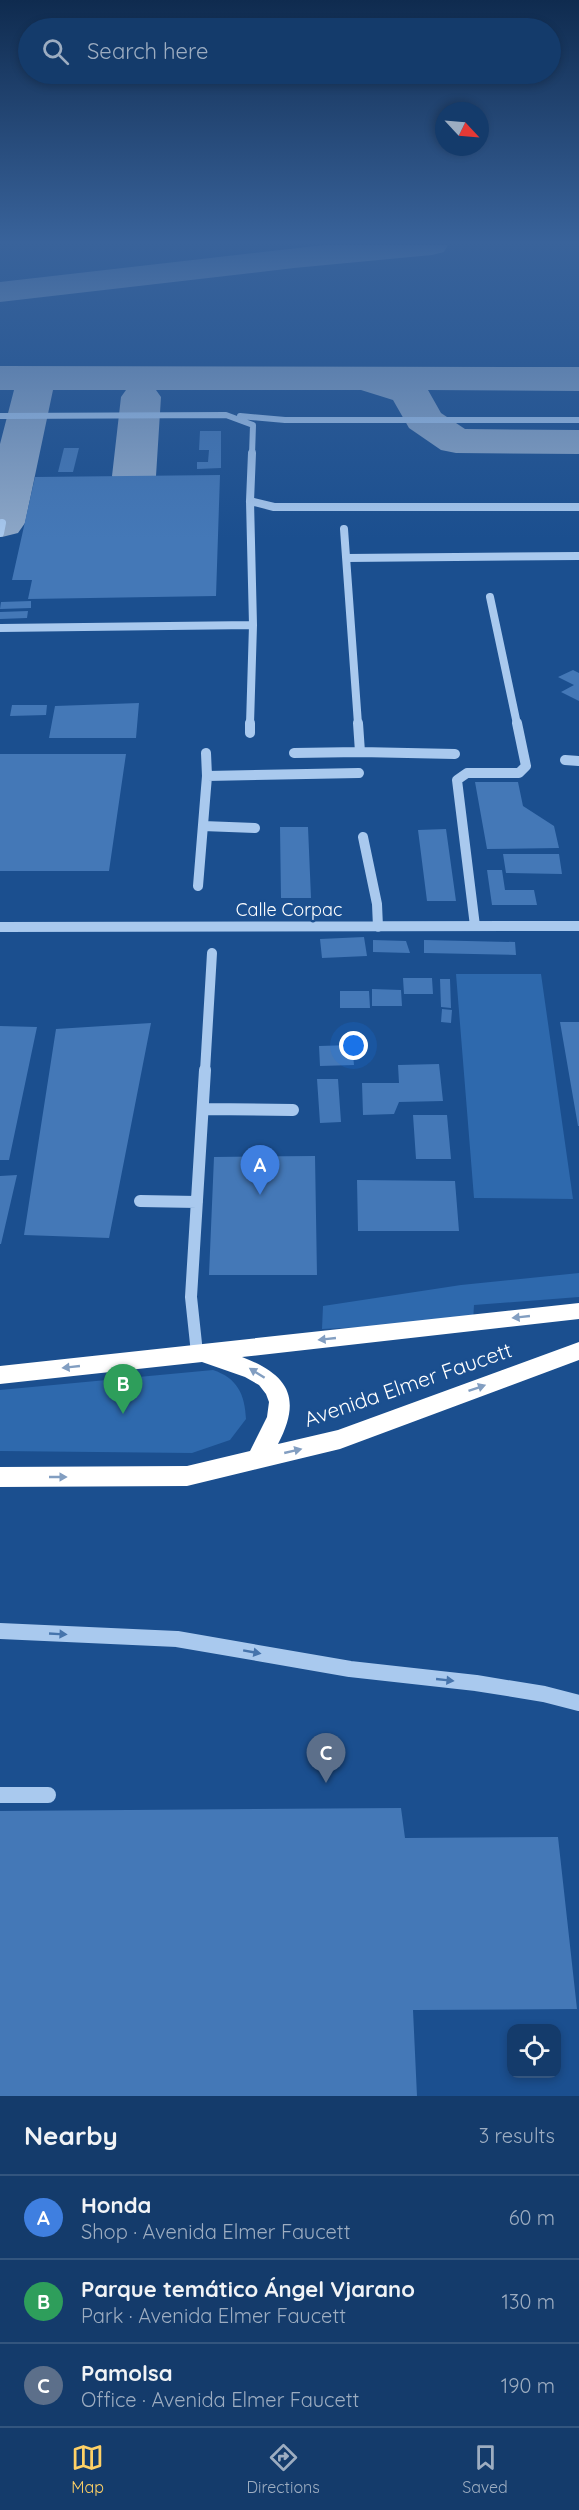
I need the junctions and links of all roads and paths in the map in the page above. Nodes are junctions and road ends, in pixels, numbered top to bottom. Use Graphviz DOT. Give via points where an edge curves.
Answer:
graph roads {
  1 [pos="226,415"];
  2 [pos="0,416"];
  3 [pos="579,420"];
  4 [pos="250,501"];
  5 [pos="579,507"];
  6 [pos="2,523"];
  7 [pos="344,529"];
  8 [pos="0,533"];
  9 [pos="579,556"];
  10 [pos="347,558"];
  11 [pos="490,597"];
  12 [pos="253,625"];
  13 [pos="0,628"];
  14 [pos="250,733"];
  15 [pos="360,752"];
  16 [pos="206,753"];
  17 [pos="294,753"];
  18 [pos="455,754"];
  19 [pos="565,760"];
  20 [pos="579,760"];
  21 [pos="359,773"];
  22 [pos="207,776"];
  23 [pos="203,826"];
  24 [pos="255,828"];
  25 [pos="363,837"];
  26 [pos="198,886"];
  27 [pos="475,926"];
  28 [pos="579,926"];
  29 [pos="0,927"];
  30 [pos="378,927"];
  31 [pos="212,952"];
  32 [pos="202,1109"];
  33 [pos="293,1110"];
  34 [pos="140,1202"];
  35 [pos="197,1202"];
  36 [pos="579,1311"];
  37 [pos="579,1351"];
  38 [pos="197,1353"];
  39 [pos="0,1375"];
  40 [pos="258,1458"];
  41 [pos="0,1477"];
  42 [pos="0,1631"];
  43 [pos="579,1703"];
  44 [pos="0,1795"];
  45 [pos="48,1796"];
  1 -- 2 [label="street"];
  1 -- 3 [label="street" via="285,420"];
  1 -- 4 [label="street" via="243,419 254,428"];
  4 -- 5 [label="street" via="274,507"];
  4 -- 12 [label="street"];
  6 -- 8 [label="street"];
  7 -- 10 [label="street"];
  9 -- 10 [label="street"];
  10 -- 15 [label="street"];
  11 -- 27 [label="street" via="526,766 519,773 467,773 457,780"];
  12 -- 13 [label="street"];
  12 -- 14 [label="street"];
  15 -- 17 [label="street"];
  15 -- 18 [label="street"];
  16 -- 22 [label="street"];
  19 -- 20 [label="street"];
  21 -- 22 [label="street"];
  22 -- 23 [label="street"];
  23 -- 24 [label="street"];
  23 -- 26 [label="street"];
  25 -- 30 [label="street"];
  27 -- 28 [label="street, Calle Corpac"];
  27 -- 30 [label="street, Calle Corpac"];
  29 -- 30 [label="street, Calle Corpac"];
  31 -- 32 [label="street"];
  32 -- 33 [label="street"];
  32 -- 35 [label="street"];
  34 -- 35 [label="street"];
  35 -- 38 [label="street" via="191,1304"];
  36 -- 38 [label="highway, Avenida Elmer Faucett, one-way"];
  40 -- 37 [label="highway, Avenida Elmer Faucett, one-way" via="340,1439"];
  38 -- 39 [label="highway, Avenida Elmer Faucett, one-way"];
  40 -- 38 [label="highway, one-way" via="274,1433 279,1416 276,1389 243,1365"];
  41 -- 40 [label="highway, Avenida Elmer Faucett, one-way" via="187,1476"];
  42 -- 43 [label="street, one-way" via="177,1639 350,1669 476,1683"];
  44 -- 45 [label="street"];
}
